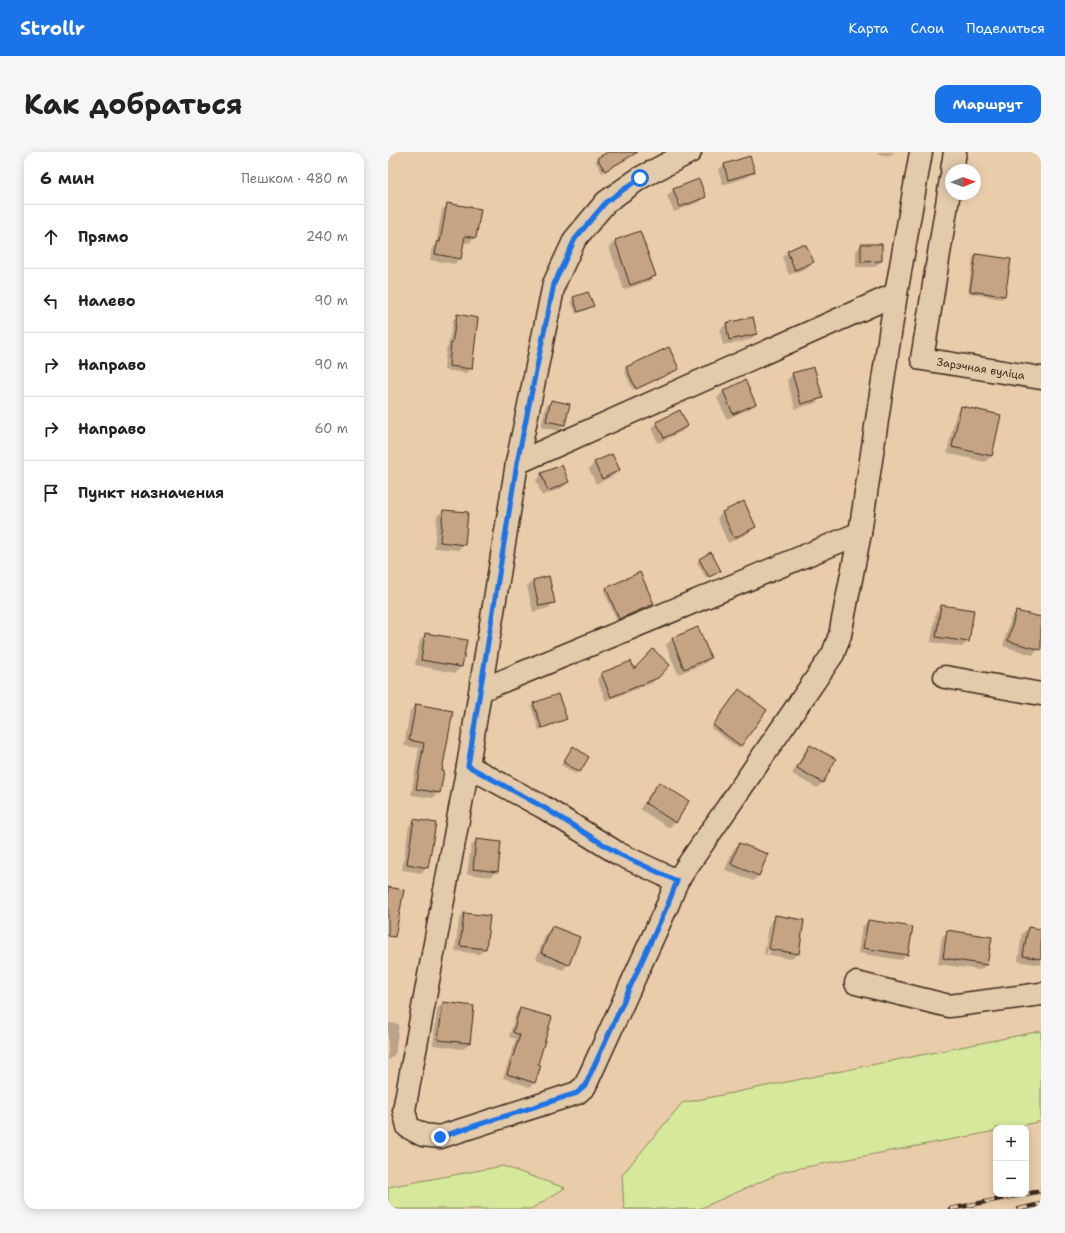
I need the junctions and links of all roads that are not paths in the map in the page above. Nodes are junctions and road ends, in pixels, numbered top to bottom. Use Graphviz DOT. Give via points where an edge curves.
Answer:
graph roads {
  1 [pos="690,152"];
  2 [pos="921,152"];
  3 [pos="955,152"];
  4 [pos="953,164"];
  5 [pos="948,200"];
  6 [pos="896,294"];
  7 [pos="1041,378"];
  8 [pos="517,463"];
  9 [pos="860,533"];
  10 [pos="945,677"];
  11 [pos="481,690"];
  12 [pos="1041,694"];
  13 [pos="468,766"];
  14 [pos="677,881"];
  15 [pos="856,983"];
  16 [pos="1041,994"];
  1 -- 8 [label="street" via="640,178 606,202 575,239 554,284"];
  2 -- 6 [label="street"];
  3 -- 4 [label="street"];
  5 -- 7 [label="street, Зарэчная вуліца" via="922,359"];
  6 -- 8 [label="street"];
  6 -- 9 [label="street"];
  8 -- 11 [label="street"];
  9 -- 11 [label="street"];
  9 -- 14 [label="street" via="840,635 833,654"];
  10 -- 12 [label="street"];
  11 -- 13 [label="street"];
  13 -- 14 [label="street" via="543,807 619,854"];
  13 -- 14 [label="street" via="404,1110 408,1127 423,1135 440,1137 577,1093 585,1086"];
  15 -- 16 [label="street" via="949,1006"];
}
